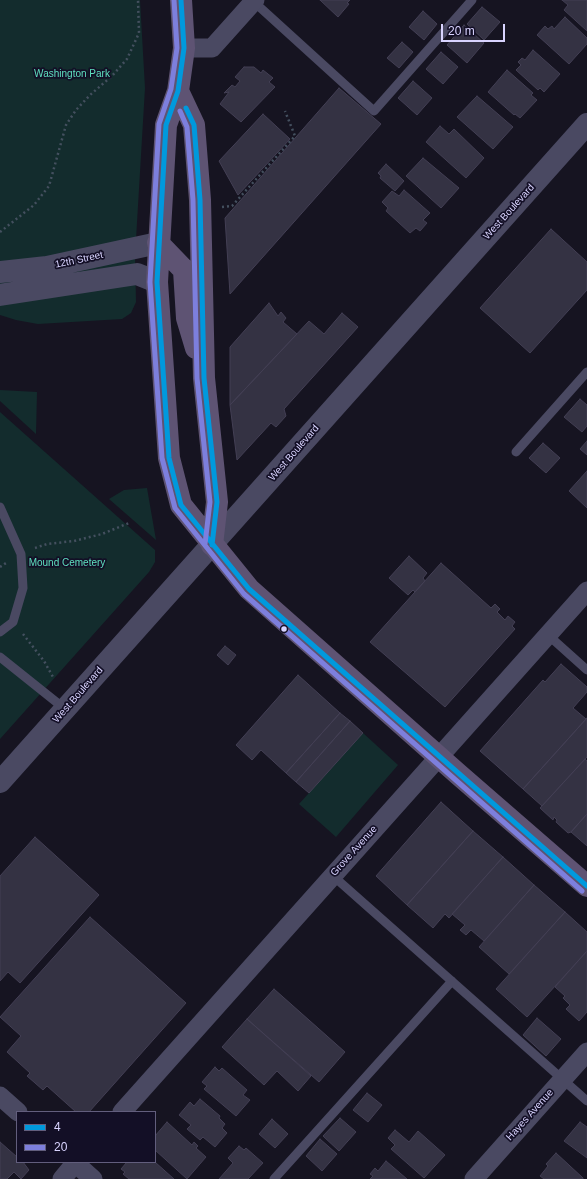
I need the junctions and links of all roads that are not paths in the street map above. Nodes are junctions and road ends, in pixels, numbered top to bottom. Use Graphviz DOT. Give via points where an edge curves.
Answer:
graph roads {
  1 [pos="181,0"];
  2 [pos="472,0"];
  3 [pos="254,1"];
  4 [pos="184,48"];
  5 [pos="178,91"];
  6 [pos="587,124"];
  7 [pos="158,243"];
  8 [pos="0,272"];
  9 [pos="157,282"];
  10 [pos="0,295"];
  11 [pos="587,372"];
  12 [pos="204,378"];
  13 [pos="516,452"];
  14 [pos="0,507"];
  15 [pos="212,545"];
  16 [pos="587,591"];
  17 [pos="0,632"];
  18 [pos="548,635"];
  19 [pos="0,657"];
  20 [pos="587,670"];
  21 [pos="66,710"];
  22 [pos="438,757"];
  23 [pos="0,782"];
  24 [pos="332,875"];
  25 [pos="587,886"];
  26 [pos="452,981"];
  27 [pos="587,1052"];
  28 [pos="562,1079"];
  29 [pos="0,1096"];
  30 [pos="587,1101"];
  31 [pos="17,1111"];
  32 [pos="123,1111"];
  33 [pos="74,1163"];
  34 [pos="76,1163"];
  35 [pos="62,1179"];
  36 [pos="93,1179"];
  37 [pos="274,1179"];
  38 [pos="474,1179"];
  1 -- 4 [label="main road"];
  2 -- 3 [label="lane" via="374,111"];
  3 -- 4 [label="street" via="212,48"];
  4 -- 5 [label="main road"];
  5 -- 7 [label="main road" via="166,125"];
  5 -- 12 [label="main road" via="194,125 200,200"];
  6 -- 15 [label="street, West Boulevard"];
  7 -- 8 [label="street, 12th Street" via="47,267"];
  7 -- 9 [label="main road"];
  7 -- 12 [label="main road" via="184,270 187,318"];
  9 -- 10 [label="street" via="137,274"];
  9 -- 15 [label="main road" via="169,458 181,505"];
  11 -- 13 [label="lane"];
  12 -- 15 [label="main road" via="217,502"];
  14 -- 17 [label="lane" via="21,554 23,588 13,622"];
  15 -- 21 [label="street, West Boulevard"];
  15 -- 22 [label="main road" via="249,589"];
  16 -- 18 [label="street, Grove Avenue"];
  18 -- 20 [label="lane"];
  18 -- 22 [label="street, Grove Avenue"];
  19 -- 21 [label="lane"];
  21 -- 23 [label="street, West Boulevard"];
  22 -- 24 [label="street, Grove Avenue"];
  22 -- 25 [label="main road"];
  24 -- 26 [label="lane"];
  24 -- 32 [label="street, Grove Avenue"];
  26 -- 28 [label="lane"];
  26 -- 37 [label="lane"];
  27 -- 28 [label="street, Hayes Avenue"];
  28 -- 30 [label="lane"];
  28 -- 38 [label="street, Hayes Avenue"];
  29 -- 31 [label="street"];
  33 -- 35 [label="street"];
  34 -- 36 [label="street"];
}
